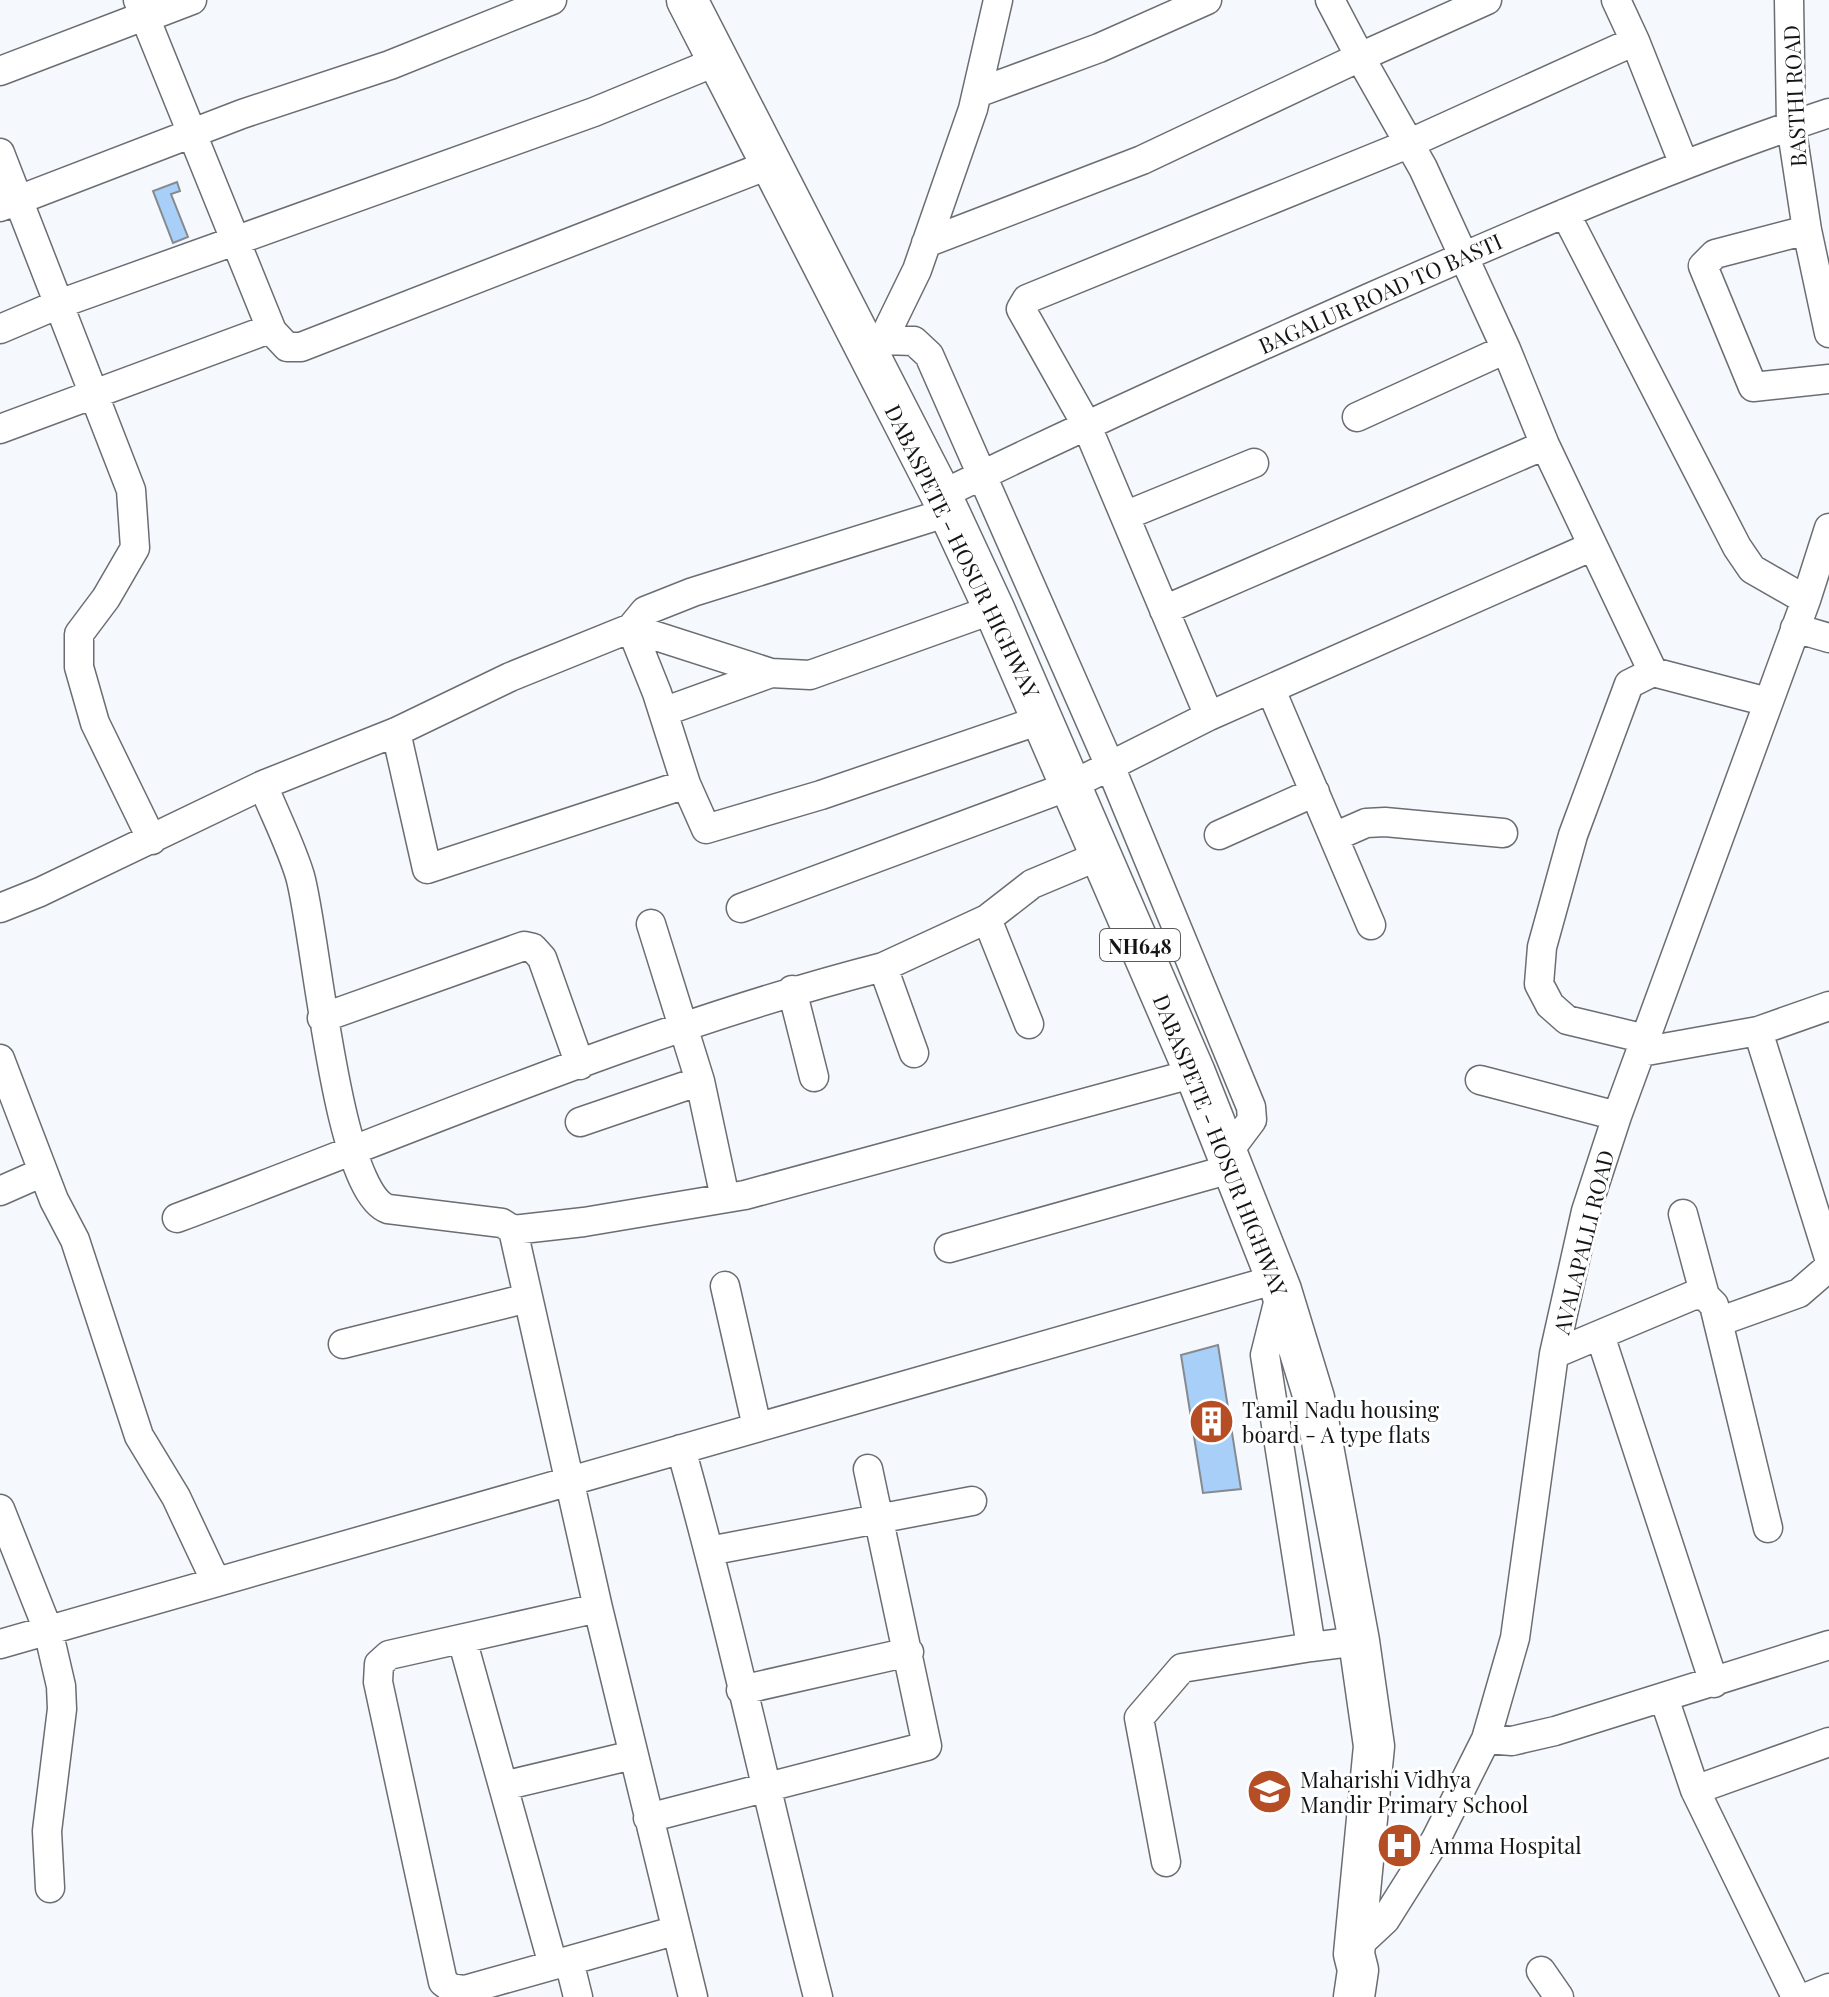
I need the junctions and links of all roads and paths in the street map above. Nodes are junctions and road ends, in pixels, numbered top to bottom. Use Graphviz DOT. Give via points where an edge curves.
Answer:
graph roads {
  1 [pos="192,0"];
  2 [pos="552,0"];
  3 [pos="687,0"];
  4 [pos="998,0"];
  5 [pos="1207,0"];
  6 [pos="1330,0"];
  7 [pos="1487,0"];
  8 [pos="1616,0"];
  9 [pos="1789,0"];
  10 [pos="142,11"];
  11 [pos="1635,41"];
  12 [pos="1360,57"];
  13 [pos="720,60"];
  14 [pos="0,71"];
  15 [pos="977,93"];
  16 [pos="1829,113"];
  17 [pos="1791,125"];
  18 [pos="193,133"];
  19 [pos="1408,144"];
  20 [pos="0,153"];
  21 [pos="1683,162"];
  22 [pos="771,164"];
  23 [pos="9,203"];
  24 [pos="1565,213"];
  25 [pos="1807,230"];
  26 [pos="236,242"];
  27 [pos="926,243"];
  28 [pos="1464,256"];
  29 [pos="1825,288"];
  30 [pos="59,304"];
  31 [pos="0,329"];
  32 [pos="272,331"];
  33 [pos="1829,333"];
  34 [pos="1506,349"];
  35 [pos="877,351"];
  36 [pos="1829,379"];
  37 [pos="94,394"];
  38 [pos="1357,417"];
  39 [pos="1086,424"];
  40 [pos="0,429"];
  41 [pos="1545,445"];
  42 [pos="1254,463"];
  43 [pos="984,474"];
  44 [pos="945,504"];
  45 [pos="1127,515"];
  46 [pos="1829,528"];
  47 [pos="1593,546"];
  48 [pos="1806,600"];
  49 [pos="994,609"];
  50 [pos="1164,610"];
  51 [pos="631,628"];
  52 [pos="1795,628"];
  53 [pos="1829,638"];
  54 [pos="1653,672"];
  55 [pos="771,673"];
  56 [pos="1271,690"];
  57 [pos="1768,702"];
  58 [pos="663,712"];
  59 [pos="1209,716"];
  60 [pos="1043,719"];
  61 [pos="396,732"];
  62 [pos="1110,766"];
  63 [pos="686,784"];
  64 [pos="263,785"];
  65 [pos="1072,785"];
  66 [pos="1315,792"];
  67 [pos="1503,833"];
  68 [pos="1219,835"];
  69 [pos="1334,837"];
  70 [pos="152,840"];
  71 [pos="1101,855"];
  72 [pos="0,908"];
  73 [pos="741,908"];
  74 [pos="987,919"];
  75 [pos="651,924"];
  76 [pos="1371,925"];
  77 [pos="883,967"];
  78 [pos="792,990"];
  79 [pos="1829,1006"];
  80 [pos="322,1018"];
  81 [pos="1029,1024"];
  82 [pos="681,1030"];
  83 [pos="1758,1031"];
  84 [pos="1643,1045"];
  85 [pos="914,1053"];
  86 [pos="580,1065"];
  87 [pos="1,1066"];
  88 [pos="1195,1073"];
  89 [pos="814,1077"];
  90 [pos="1480,1080"];
  91 [pos="700,1081"];
  92 [pos="1617,1116"];
  93 [pos="580,1122"];
  94 [pos="353,1152"];
  95 [pos="1231,1160"];
  96 [pos="43,1172"];
  97 [pos="0,1191"];
  98 [pos="725,1198"];
  99 [pos="1683,1214"];
  100 [pos="177,1218"];
  101 [pos="513,1230"];
  102 [pos="949,1248"];
  103 [pos="1829,1258"];
  104 [pos="1829,1267"];
  105 [pos="1279,1284"];
  106 [pos="725,1286"];
  107 [pos="1705,1296"];
  108 [pos="528,1298"];
  109 [pos="1718,1322"];
  110 [pos="1600,1335"];
  111 [pos="343,1344"];
  112 [pos="1554,1354"];
  113 [pos="757,1427"];
  114 [pos="681,1449"];
  115 [pos="868,1469"];
  116 [pos="569,1481"];
  117 [pos="972,1501"];
  118 [pos="0,1509"];
  119 [pos="879,1517"];
  120 [pos="1768,1528"];
  121 [pos="709,1551"];
  122 [pos="216,1582"];
  123 [pos="598,1608"];
  124 [pos="48,1630"];
  125 [pos="462,1639"];
  126 [pos="1359,1641"];
  127 [pos="0,1644"];
  128 [pos="1829,1645"];
  129 [pos="1311,1647"];
  130 [pos="909,1652"];
  131 [pos="1714,1683"];
  132 [pos="741,1690"];
  133 [pos="1664,1698"];
  134 [pos="1486,1739"];
  135 [pos="1829,1742"];
  136 [pos="633,1755"];
  137 [pos="503,1786"];
  138 [pos="764,1788"];
  139 [pos="1695,1790"];
  140 [pos="648,1818"];
  141 [pos="1166,1862"];
  142 [pos="50,1888"];
  143 [pos="674,1931"];
  144 [pos="1354,1951"];
  145 [pos="561,1963"];
  146 [pos="1541,1971"];
  147 [pos="1829,1988"];
  148 [pos="452,1993"];
  149 [pos="578,1997"];
  150 [pos="693,1997"];
  151 [pos="818,1997"];
  152 [pos="1337,1997"];
  153 [pos="1354,1997"];
  154 [pos="1559,1997"];
  155 [pos="1796,1997"];
  156 [pos="1807,1997"];
  1 -- 10 [label="street"];
  2 -- 18 [label="street" via="390,65"];
  3 -- 13 [label="highway, DABASPETE - HOSUR HIGHWAY / NH648"];
  4 -- 15 [label="street"];
  5 -- 15 [label="street" via="1099,48"];
  6 -- 12 [label="street"];
  7 -- 12 [label="street"];
  8 -- 11 [label="street"];
  9 -- 17 [label="street, BASTHI ROAD"];
  10 -- 14 [label="street"];
  10 -- 18 [label="street"];
  11 -- 19 [label="street"];
  11 -- 21 [label="street"];
  12 -- 19 [label="street"];
  12 -- 27 [label="street" via="1142,160"];
  13 -- 22 [label="highway, DABASPETE - HOSUR HIGHWAY / NH648"];
  13 -- 26 [label="street" via="594,112"];
  15 -- 27 [label="street"];
  16 -- 17 [label="street, BAGALUR ROAD TO BASTI"];
  17 -- 21 [label="street, BAGALUR ROAD TO BASTI"];
  17 -- 25 [label="street, BASTHI ROAD"];
  18 -- 23 [label="street"];
  18 -- 26 [label="street"];
  19 -- 28 [label="street"];
  19 -- 39 [label="street" via="1027,299 1021,309"];
  20 -- 23 [label="street"];
  21 -- 24 [label="street, BAGALUR ROAD TO BASTI"];
  22 -- 32 [label="street" via="301,347 287,347"];
  22 -- 35 [label="highway, DABASPETE - HOSUR HIGHWAY / NH648"];
  23 -- 30 [label="street"];
  24 -- 28 [label="street, BAGALUR ROAD TO BASTI"];
  24 -- 48 [label="street" via="1737,547 1752,569"];
  25 -- 29 [label="street, BASTHI ROAD"];
  25 -- 36 [label="street" via="1715,254 1703,266 1753,387"];
  26 -- 30 [label="street"];
  26 -- 32 [label="street"];
  27 -- 35 [label="street"];
  28 -- 34 [label="street"];
  28 -- 39 [label="street, BAGALUR ROAD TO BASTI"];
  29 -- 33 [label="street, BASTHI ROAD"];
  30 -- 31 [label="street"];
  30 -- 37 [label="street"];
  32 -- 37 [label="street"];
  34 -- 38 [label="street"];
  34 -- 41 [label="street"];
  35 -- 43 [label="street" via="914,341 929,355"];
  35 -- 44 [label="highway, DABASPETE - HOSUR HIGHWAY / NH648"];
  37 -- 40 [label="street"];
  37 -- 70 [label="street" via="131,490 135,548 79,634 79,667 95,723"];
  39 -- 43 [label="street, BAGALUR ROAD TO BASTI"];
  39 -- 45 [label="street"];
  41 -- 47 [label="street"];
  41 -- 50 [label="street"];
  42 -- 45 [label="street"];
  43 -- 44 [label="street, BAGALUR ROAD TO BASTI"];
  43 -- 62 [label="street"];
  44 -- 49 [label="highway, DABASPETE - HOSUR HIGHWAY / NH648"];
  44 -- 51 [label="street, BAGALUR ROAD TO BASTI" via="693,592 645,611"];
  45 -- 50 [label="street"];
  46 -- 48 [label="street, AVALAPALLI ROAD"];
  47 -- 54 [label="street"];
  47 -- 56 [label="street"];
  48 -- 52 [label="street, AVALAPALLI ROAD"];
  49 -- 55 [label="street" via="810,675"];
  49 -- 60 [label="highway, DABASPETE - HOSUR HIGHWAY / NH648"];
  50 -- 59 [label="street"];
  51 -- 55 [label="street"];
  51 -- 58 [label="street"];
  51 -- 61 [label="street, BAGALUR ROAD TO BASTI" via="510,677"];
  52 -- 53 [label="street"];
  52 -- 57 [label="street, AVALAPALLI ROAD"];
  54 -- 57 [label="street"];
  54 -- 84 [label="street" via="1629,684 1573,835 1542,947 1539,984 1550,1005 1567,1020"];
  55 -- 58 [label="street"];
  56 -- 59 [label="street"];
  56 -- 66 [label="street"];
  57 -- 84 [label="street, AVALAPALLI ROAD"];
  58 -- 63 [label="street"];
  59 -- 62 [label="street"];
  60 -- 63 [label="street" via="706,829"];
  60 -- 65 [label="highway, DABASPETE - HOSUR HIGHWAY / NH648"];
  61 -- 63 [label="street" via="427,869"];
  61 -- 64 [label="street, BAGALUR ROAD TO BASTI"];
  62 -- 65 [label="street"];
  62 -- 95 [label="street" via="1251,1107 1252,1120"];
  64 -- 70 [label="street, BAGALUR ROAD TO BASTI"];
  64 -- 80 [label="street" via="300,876"];
  65 -- 71 [label="highway, DABASPETE - HOSUR HIGHWAY / NH648"];
  65 -- 73 [label="street"];
  66 -- 68 [label="street"];
  66 -- 69 [label="street"];
  67 -- 69 [label="street" via="1385,822 1366,823"];
  69 -- 76 [label="street"];
  70 -- 72 [label="street, BAGALUR ROAD TO BASTI"];
  71 -- 74 [label="street" via="1032,884"];
  71 -- 88 [label="highway, DABASPETE - HOSUR HIGHWAY / NH648"];
  74 -- 77 [label="street"];
  74 -- 81 [label="street"];
  75 -- 82 [label="street"];
  77 -- 78 [label="street"];
  77 -- 85 [label="street"];
  78 -- 82 [label="street"];
  78 -- 89 [label="street"];
  79 -- 83 [label="street"];
  80 -- 86 [label="street" via="524,946 542,958"];
  80 -- 94 [label="street"];
  82 -- 86 [label="street"];
  82 -- 91 [label="street"];
  83 -- 84 [label="street"];
  83 -- 103 [label="street"];
  84 -- 92 [label="street, AVALAPALLI ROAD"];
  86 -- 94 [label="street"];
  87 -- 96 [label="street"];
  88 -- 95 [label="highway, DABASPETE - HOSUR HIGHWAY / NH648"];
  88 -- 98 [label="street"];
  90 -- 92 [label="street"];
  91 -- 93 [label="street"];
  91 -- 98 [label="street"];
  92 -- 112 [label="street, AVALAPALLI ROAD" via="1586,1211"];
  94 -- 100 [label="street"];
  94 -- 101 [label="street" via="379,1206 502,1223"];
  95 -- 102 [label="street"];
  95 -- 105 [label="highway, DABASPETE - HOSUR HIGHWAY / NH648"];
  96 -- 97 [label="street"];
  96 -- 122 [label="street" via="75,1240 139,1436 176,1497"];
  98 -- 101 [label="street"];
  99 -- 107 [label="street"];
  101 -- 108 [label="street"];
  104 -- 109 [label="street" via="1799,1293"];
  105 -- 113 [label="street"];
  105 -- 126 [label="highway, DABASPETE - HOSUR HIGHWAY / NH648" via="1314,1398"];
  105 -- 129 [label="street" via="1265,1355"];
  106 -- 113 [label="street"];
  107 -- 109 [label="street" via="1714,1305"];
  107 -- 110 [label="street" via="1694,1295"];
  108 -- 111 [label="street"];
  108 -- 116 [label="street"];
  109 -- 120 [label="street"];
  110 -- 112 [label="street"];
  110 -- 131 [label="street"];
  112 -- 134 [label="street, AVALAPALLI ROAD" via="1515,1638"];
  113 -- 114 [label="street"];
  114 -- 116 [label="street"];
  114 -- 121 [label="street"];
  115 -- 119 [label="street"];
  116 -- 122 [label="street"];
  116 -- 123 [label="street"];
  117 -- 119 [label="street"];
  118 -- 124 [label="street"];
  119 -- 121 [label="street"];
  119 -- 130 [label="street"];
  121 -- 132 [label="street"];
  122 -- 124 [label="street"];
  123 -- 125 [label="street"];
  123 -- 136 [label="street"];
  124 -- 127 [label="street"];
  124 -- 142 [label="street" via="62,1709 47,1831"];
  125 -- 137 [label="street"];
  125 -- 148 [label="street" via="389,1655 379,1664 378,1682 443,1982"];
  126 -- 129 [label="street"];
  126 -- 144 [label="highway, DABASPETE - HOSUR HIGHWAY / NH648" via="1374,1746"];
  128 -- 131 [label="street"];
  129 -- 141 [label="street" via="1182,1668 1139,1718"];
  130 -- 132 [label="street"];
  130 -- 138 [label="street" via="927,1746"];
  131 -- 133 [label="street"];
  132 -- 138 [label="street"];
  133 -- 134 [label="street" via="1526,1738"];
  133 -- 139 [label="street"];
  134 -- 144 [label="street, AVALAPALLI ROAD" via="1427,1853 1385,1920"];
  135 -- 139 [label="street"];
  136 -- 137 [label="street"];
  136 -- 140 [label="street"];
  137 -- 145 [label="street"];
  138 -- 140 [label="street"];
  138 -- 151 [label="street"];
  139 -- 155 [label="street"];
  140 -- 143 [label="street"];
  143 -- 145 [label="street"];
  143 -- 150 [label="street"];
  144 -- 152 [label="highway, NH648" via="1343,1965"];
  144 -- 153 [label="highway, NH648"];
  145 -- 148 [label="street"];
  145 -- 149 [label="street"];
  146 -- 154 [label="street"];
  147 -- 156 [label="street"];
}
